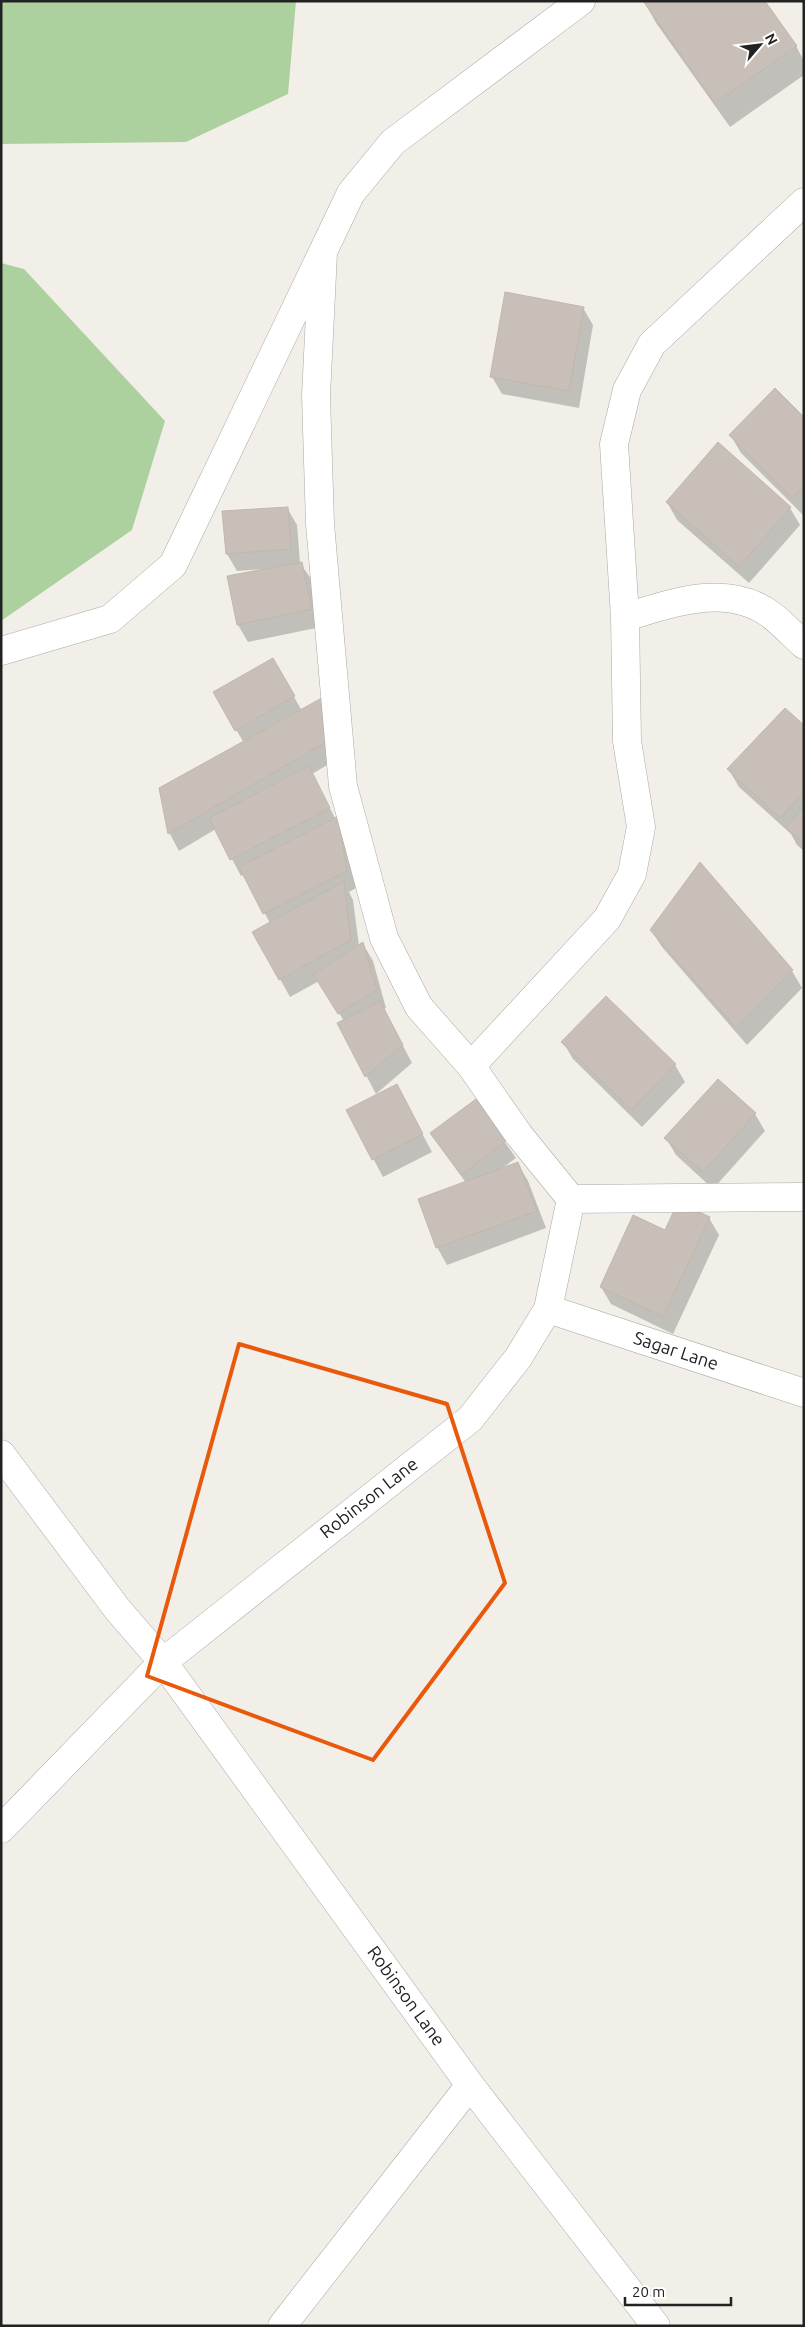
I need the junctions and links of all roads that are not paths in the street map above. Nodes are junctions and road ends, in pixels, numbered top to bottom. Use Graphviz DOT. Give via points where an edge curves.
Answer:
graph roads {
  1 [pos="581,1"];
  2 [pos="801,209"];
  3 [pos="323,253"];
  4 [pos="625,618"];
  5 [pos="804,645"];
  6 [pos="1,651"];
  7 [pos="471,1066"];
  8 [pos="804,1197"];
  9 [pos="571,1200"];
  10 [pos="548,1309"];
  11 [pos="804,1393"];
  12 [pos="1,1454"];
  13 [pos="162,1662"];
  14 [pos="1,1829"];
  15 [pos="470,2085"];
  16 [pos="282,2326"];
  17 [pos="656,2326"];
  1 -- 3 [label="street" via="393,142 351,192"];
  2 -- 4 [label="street" via="652,344 627,390 614,444"];
  3 -- 6 [label="street" via="173,565 110,619"];
  3 -- 7 [label="street" via="316,396 320,524 343,786 384,938 419,1007"];
  4 -- 5 [label="street" via="683,600 724,596 748,602 769,614"];
  4 -- 7 [label="street" via="627,741 641,827 632,874 607,919"];
  7 -- 9 [label="street" via="519,1135"];
  8 -- 9 [label="street"];
  9 -- 10 [label="street, Robinson Lane"];
  10 -- 11 [label="street, Sagar Lane"];
  10 -- 13 [label="street, Robinson Lane" via="518,1358 470,1419"];
  12 -- 13 [label="street, Robinson Lane" via="118,1610"];
  13 -- 14 [label="street"];
  13 -- 15 [label="street, Robinson Lane"];
  15 -- 16 [label="street"];
  15 -- 17 [label="street, Robinson Lane"];
}
